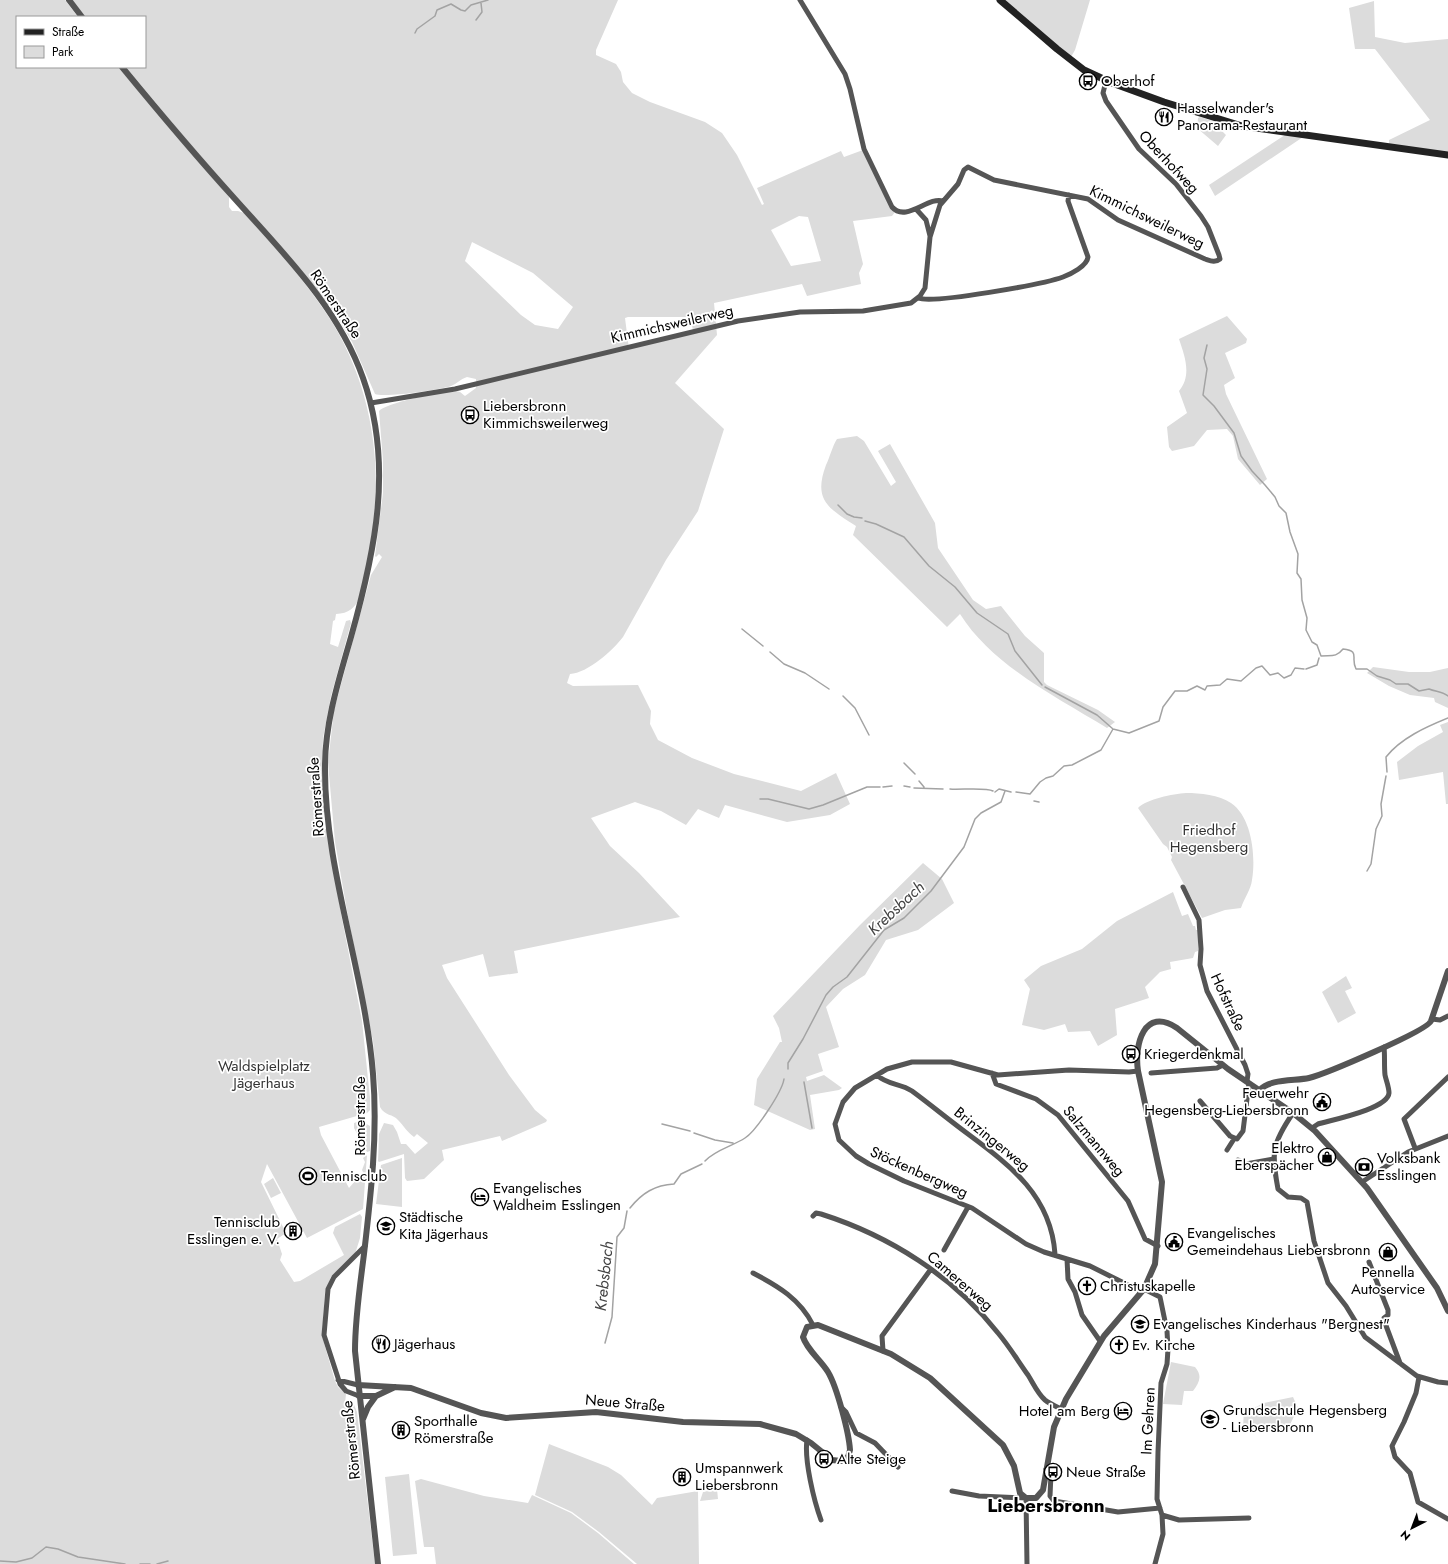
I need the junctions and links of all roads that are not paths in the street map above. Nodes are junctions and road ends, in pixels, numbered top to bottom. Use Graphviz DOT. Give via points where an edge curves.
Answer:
graph roads {
  1 [pos="69,0"];
  2 [pos="800,0"];
  3 [pos="1000,0"];
  4 [pos="81,16"];
  5 [pos="123,68"];
  6 [pos="1106,81"];
  7 [pos="1448,155"];
  8 [pos="1069,195"];
  9 [pos="943,201"];
  10 [pos="916,209"];
  11 [pos="930,237"];
  12 [pos="1220,259"];
  13 [pos="918,298"];
  14 [pos="371,403"];
  15 [pos="1183,887"];
  16 [pos="1448,971"];
  17 [pos="1448,1016"];
  18 [pos="1432,1019"];
  19 [pos="1384,1047"];
  20 [pos="1223,1065"];
  21 [pos="1138,1071"];
  22 [pos="992,1073"];
  23 [pos="1151,1073"];
  24 [pos="877,1075"];
  25 [pos="1448,1077"];
  26 [pos="1248,1082"];
  27 [pos="1260,1090"];
  28 [pos="1200,1101"];
  29 [pos="1293,1113"];
  30 [pos="1312,1128"];
  31 [pos="1448,1136"];
  32 [pos="1234,1139"];
  33 [pos="1415,1148"];
  34 [pos="1227,1150"];
  35 [pos="1273,1159"];
  36 [pos="1238,1160"];
  37 [pos="1362,1182"];
  38 [pos="968,1207"];
  39 [pos="813,1216"];
  40 [pos="365,1245"];
  41 [pos="1158,1246"];
  42 [pos="944,1250"];
  43 [pos="1055,1254"];
  44 [pos="1067,1259"];
  45 [pos="1369,1262"];
  46 [pos="931,1269"];
  47 [pos="753,1273"];
  48 [pos="1143,1290"];
  49 [pos="1448,1311"];
  50 [pos="813,1325"];
  51 [pos="1100,1341"];
  52 [pos="883,1351"];
  53 [pos="1400,1364"];
  54 [pos="1419,1377"];
  55 [pos="338,1380"];
  56 [pos="1448,1383"];
  57 [pos="358,1385"];
  58 [pos="395,1387"];
  59 [pos="359,1396"];
  60 [pos="376,1396"];
  61 [pos="840,1407"];
  62 [pos="1061,1409"];
  63 [pos="362,1422"];
  64 [pos="807,1440"];
  65 [pos="898,1467"];
  66 [pos="1046,1469"];
  67 [pos="952,1491"];
  68 [pos="1026,1498"];
  69 [pos="1160,1508"];
  70 [pos="1162,1515"];
  71 [pos="1249,1518"];
  72 [pos="1448,1519"];
  73 [pos="821,1520"];
  74 [pos="378,1564"];
  75 [pos="1027,1564"];
  76 [pos="1155,1564"];
  1 -- 4 [label="street"];
  2 -- 10 [label="street" via="844,74 864,150 894,210 901,212"];
  3 -- 6 [label="main road" via="1070,59"];
  5 -- 14 [label="street, Römerstraße" via="322,301 347,342 362,374"];
  6 -- 7 [label="main road" via="1242,126"];
  6 -- 12 [label="street, Oberhofweg" via="1102,93 1106,101 1141,152 1176,184 1201,216"];
  8 -- 9 [label="street, Kimmichsweilerweg" via="994,180 970,166 964,169 958,184"];
  8 -- 12 [label="street, Kimmichsweilerweg" via="1091,200 1118,220 1205,259 1214,262"];
  8 -- 13 [label="street" via="1068,201 1088,257 1076,270 1062,277 1033,284 934,300"];
  9 -- 10 [label="street" via="937,199"];
  9 -- 11 [label="street, Kimmichsweilerweg"];
  10 -- 11 [label="street, Kimmichsweilerweg" via="926,220"];
  11 -- 13 [label="street, Kimmichsweilerweg" via="926,283"];
  13 -- 14 [label="street, Kimmichsweilerweg" via="908,304 870,310 800,312 738,321 458,388"];
  14 -- 40 [label="street, Römerstraße" via="380,460 378,521 367,577 332,707 325,766 334,856 373,1074 375,1141"];
  15 -- 26 [label="street, Hofstraße" via="1199,920 1200,968 1207,991 1245,1064"];
  16 -- 18 [label="street"];
  17 -- 18 [label="street" via="1440,1020"];
  18 -- 19 [label="street" via="1426,1027"];
  19 -- 27 [label="street" via="1312,1077 1267,1084"];
  19 -- 30 [label="street" via="1385,1075 1389,1093 1387,1096 1366,1111 1319,1123"];
  20 -- 21 [label="street" via="1177,1028 1159,1022 1146,1027 1141,1036 1136,1051"];
  20 -- 23 [label="street" via="1217,1068"];
  20 -- 26 [label="street"];
  21 -- 22 [label="street, Stöckenbergweg"];
  21 -- 41 [label="street" via="1162,1178"];
  22 -- 24 [label="street, Stöckenbergweg" via="956,1062 927,1060 893,1066"];
  22 -- 41 [label="street, Salzmannweg" via="996,1084 1036,1099 1061,1119 1128,1201 1145,1239"];
  24 -- 38 [label="street, Stöckenbergweg" via="855,1088 843,1102 836,1122 839,1140 869,1164"];
  24 -- 43 [label="street, Brinzingerweg" via="885,1082 902,1085 912,1091 1020,1176 1042,1207 1053,1239"];
  25 -- 33 [label="street" via="1404,1119"];
  26 -- 27 [label="street"];
  26 -- 32 [label="street, Hofstraße" via="1243,1131 1240,1137"];
  27 -- 29 [label="street"];
  28 -- 32 [label="street"];
  29 -- 30 [label="street"];
  29 -- 35 [label="street" via="1279,1135"];
  30 -- 37 [label="street"];
  31 -- 33 [label="street"];
  32 -- 34 [label="street, Hofstraße"];
  33 -- 37 [label="street"];
  35 -- 36 [label="street" via="1246,1164"];
  35 -- 53 [label="street" via="1278,1189 1288,1197 1304,1200 1308,1207 1313,1238 1328,1283 1366,1338"];
  37 -- 49 [label="street" via="1434,1284"];
  38 -- 42 [label="street"];
  38 -- 43 [label="street, Stöckenbergweg" via="1017,1239"];
  39 -- 46 [label="street, Camererweg" via="816,1213 821,1214 859,1227"];
  40 -- 55 [label="street" via="335,1275 328,1289 324,1332"];
  40 -- 57 [label="street, Römerstraße" via="356,1330 355,1358"];
  41 -- 48 [label="street" via="1154,1267"];
  43 -- 44 [label="street, Stöckenbergweg"];
  44 -- 48 [label="street, Stöckenbergweg" via="1097,1269"];
  44 -- 51 [label="street" via="1068,1278 1081,1313"];
  45 -- 53 [label="street" via="1388,1310 1388,1315 1384,1318 1385,1323"];
  46 -- 52 [label="street" via="882,1336"];
  46 -- 62 [label="street, Camererweg" via="982,1314 1004,1340 1043,1398"];
  47 -- 50 [label="street" via="790,1296 807,1314"];
  48 -- 51 [label="street"];
  48 -- 69 [label="street, Im Gehren" via="1160,1297 1168,1336 1167,1360 1161,1383 1159,1423 1157,1485"];
  50 -- 52 [label="street"];
  50 -- 61 [label="street, Neue Straße" via="805,1329 804,1339 829,1374"];
  51 -- 62 [label="street"];
  52 -- 68 [label="street" via="925,1374 998,1439 1012,1460 1019,1491"];
  53 -- 54 [label="street"];
  54 -- 56 [label="street"];
  54 -- 72 [label="street" via="1416,1393 1393,1441 1393,1451 1410,1473 1418,1502"];
  55 -- 57 [label="street"];
  55 -- 59 [label="street" via="346,1391"];
  57 -- 58 [label="street, Neue Straße"];
  57 -- 59 [label="street, Römerstraße"];
  58 -- 60 [label="street"];
  58 -- 64 [label="street, Neue Straße" via="417,1390 493,1416 520,1418 596,1412 683,1422 753,1423 788,1430"];
  59 -- 60 [label="street"];
  59 -- 63 [label="street, Römerstraße"];
  60 -- 63 [label="street" via="366,1410"];
  61 -- 64 [label="street, Neue Straße" via="850,1448 847,1458 841,1462 834,1461"];
  61 -- 65 [label="street" via="845,1410 856,1433 875,1443"];
  62 -- 66 [label="street" via="1054,1427"];
  63 -- 74 [label="street, Römerstraße"];
  64 -- 73 [label="street" via="806,1451 813,1494"];
  66 -- 68 [label="street" via="1041,1493 1036,1498"];
  66 -- 69 [label="street" via="1050,1474 1050,1496 1053,1500 1118,1512"];
  67 -- 68 [label="street" via="979,1496"];
  68 -- 75 [label="street"];
  69 -- 70 [label="street, Im Gehren"];
  70 -- 71 [label="street" via="1179,1520"];
  70 -- 76 [label="street, Im Gehren" via="1164,1534"];
}
